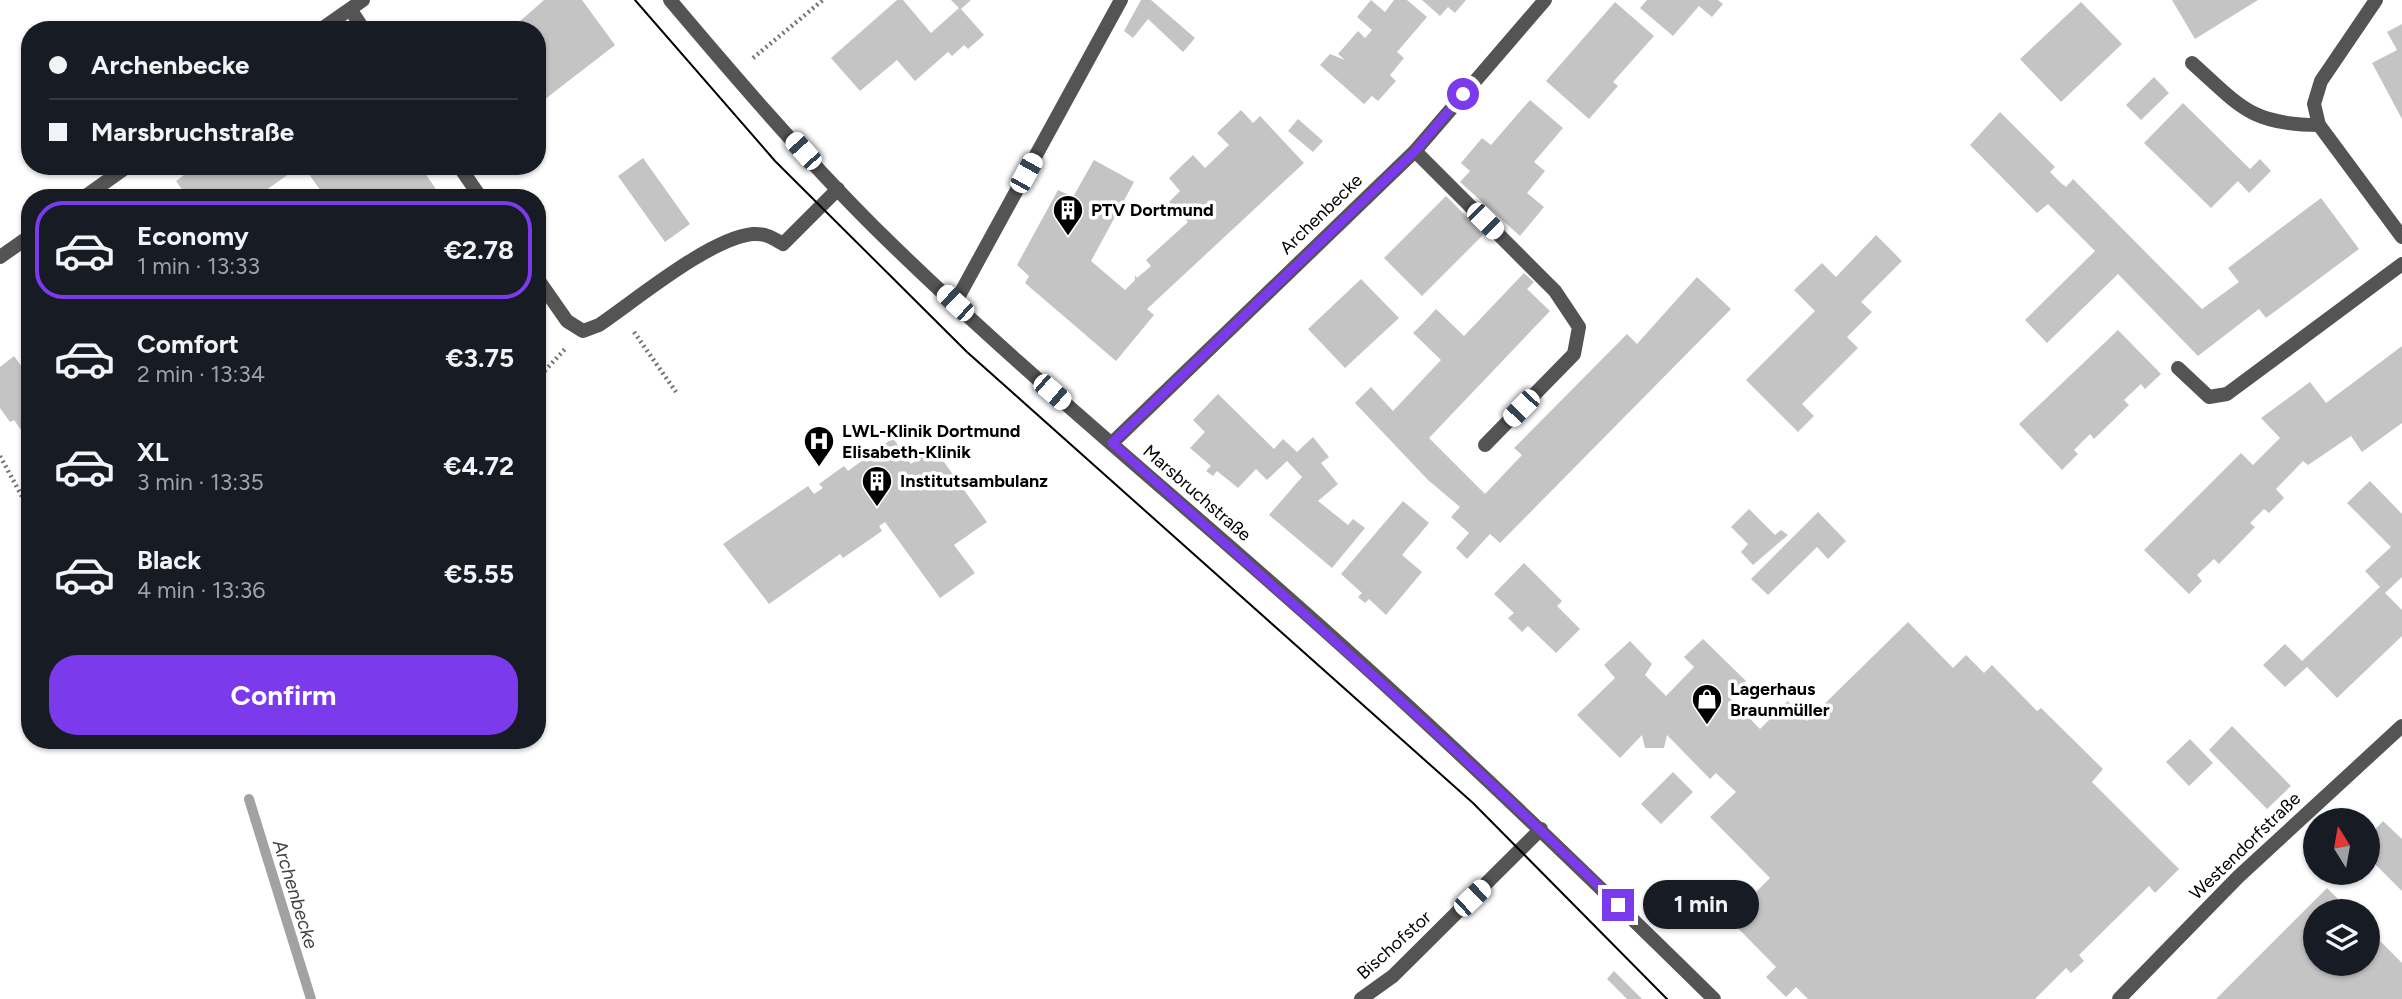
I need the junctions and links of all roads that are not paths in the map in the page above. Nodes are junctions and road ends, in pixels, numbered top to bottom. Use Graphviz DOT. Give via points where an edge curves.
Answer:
graph roads {
  1 [pos="363,0"];
  2 [pos="670,0"];
  3 [pos="1121,0"];
  4 [pos="1545,0"];
  5 [pos="2376,0"];
  6 [pos="350,9"];
  7 [pos="333,21"];
  8 [pos="358,21"];
  9 [pos="2192,63"];
  10 [pos="2319,125"];
  11 [pos="1415,151"];
  12 [pos="115,175"];
  13 [pos="96,189"];
  14 [pos="838,189"];
  15 [pos="2402,237"];
  16 [pos="21,242"];
  17 [pos="0,257"];
  18 [pos="2402,264"];
  19 [pos="546,291"];
  20 [pos="955,303"];
  21 [pos="2178,368"];
  22 [pos="1112,443"];
  23 [pos="1485,445"];
  24 [pos="2402,726"];
  25 [pos="1541,829"];
  26 [pos="1361,999"];
  27 [pos="1714,999"];
  28 [pos="2119,999"];
  1 -- 6 [label="street"];
  2 -- 14 [label="street, Marsbruchstraße"];
  3 -- 20 [label="street"];
  4 -- 11 [label="street, Archenbecke"];
  5 -- 10 [label="street" via="2321,81 2314,104"];
  6 -- 7 [label="street"];
  6 -- 8 [label="street"];
  9 -- 10 [label="street" via="2246,111 2281,125"];
  10 -- 15 [label="street"];
  11 -- 22 [label="street, Archenbecke"];
  11 -- 23 [label="street" via="1555,291 1579,327 1574,354"];
  12 -- 13 [label="street"];
  14 -- 19 [label="street" via="783,244 770,235 752,234 710,250 583,331 566,321"];
  14 -- 20 [label="street, Marsbruchstraße"];
  16 -- 17 [label="street"];
  18 -- 21 [label="street" via="2227,394 2209,397"];
  20 -- 22 [label="street, Marsbruchstraße"];
  22 -- 25 [label="street, Marsbruchstraße"];
  24 -- 28 [label="street, Westendorfstraße" via="2238,877"];
  25 -- 26 [label="street, Bischofstor" via="1393,976"];
  25 -- 27 [label="street, Marsbruchstraße"];
}
